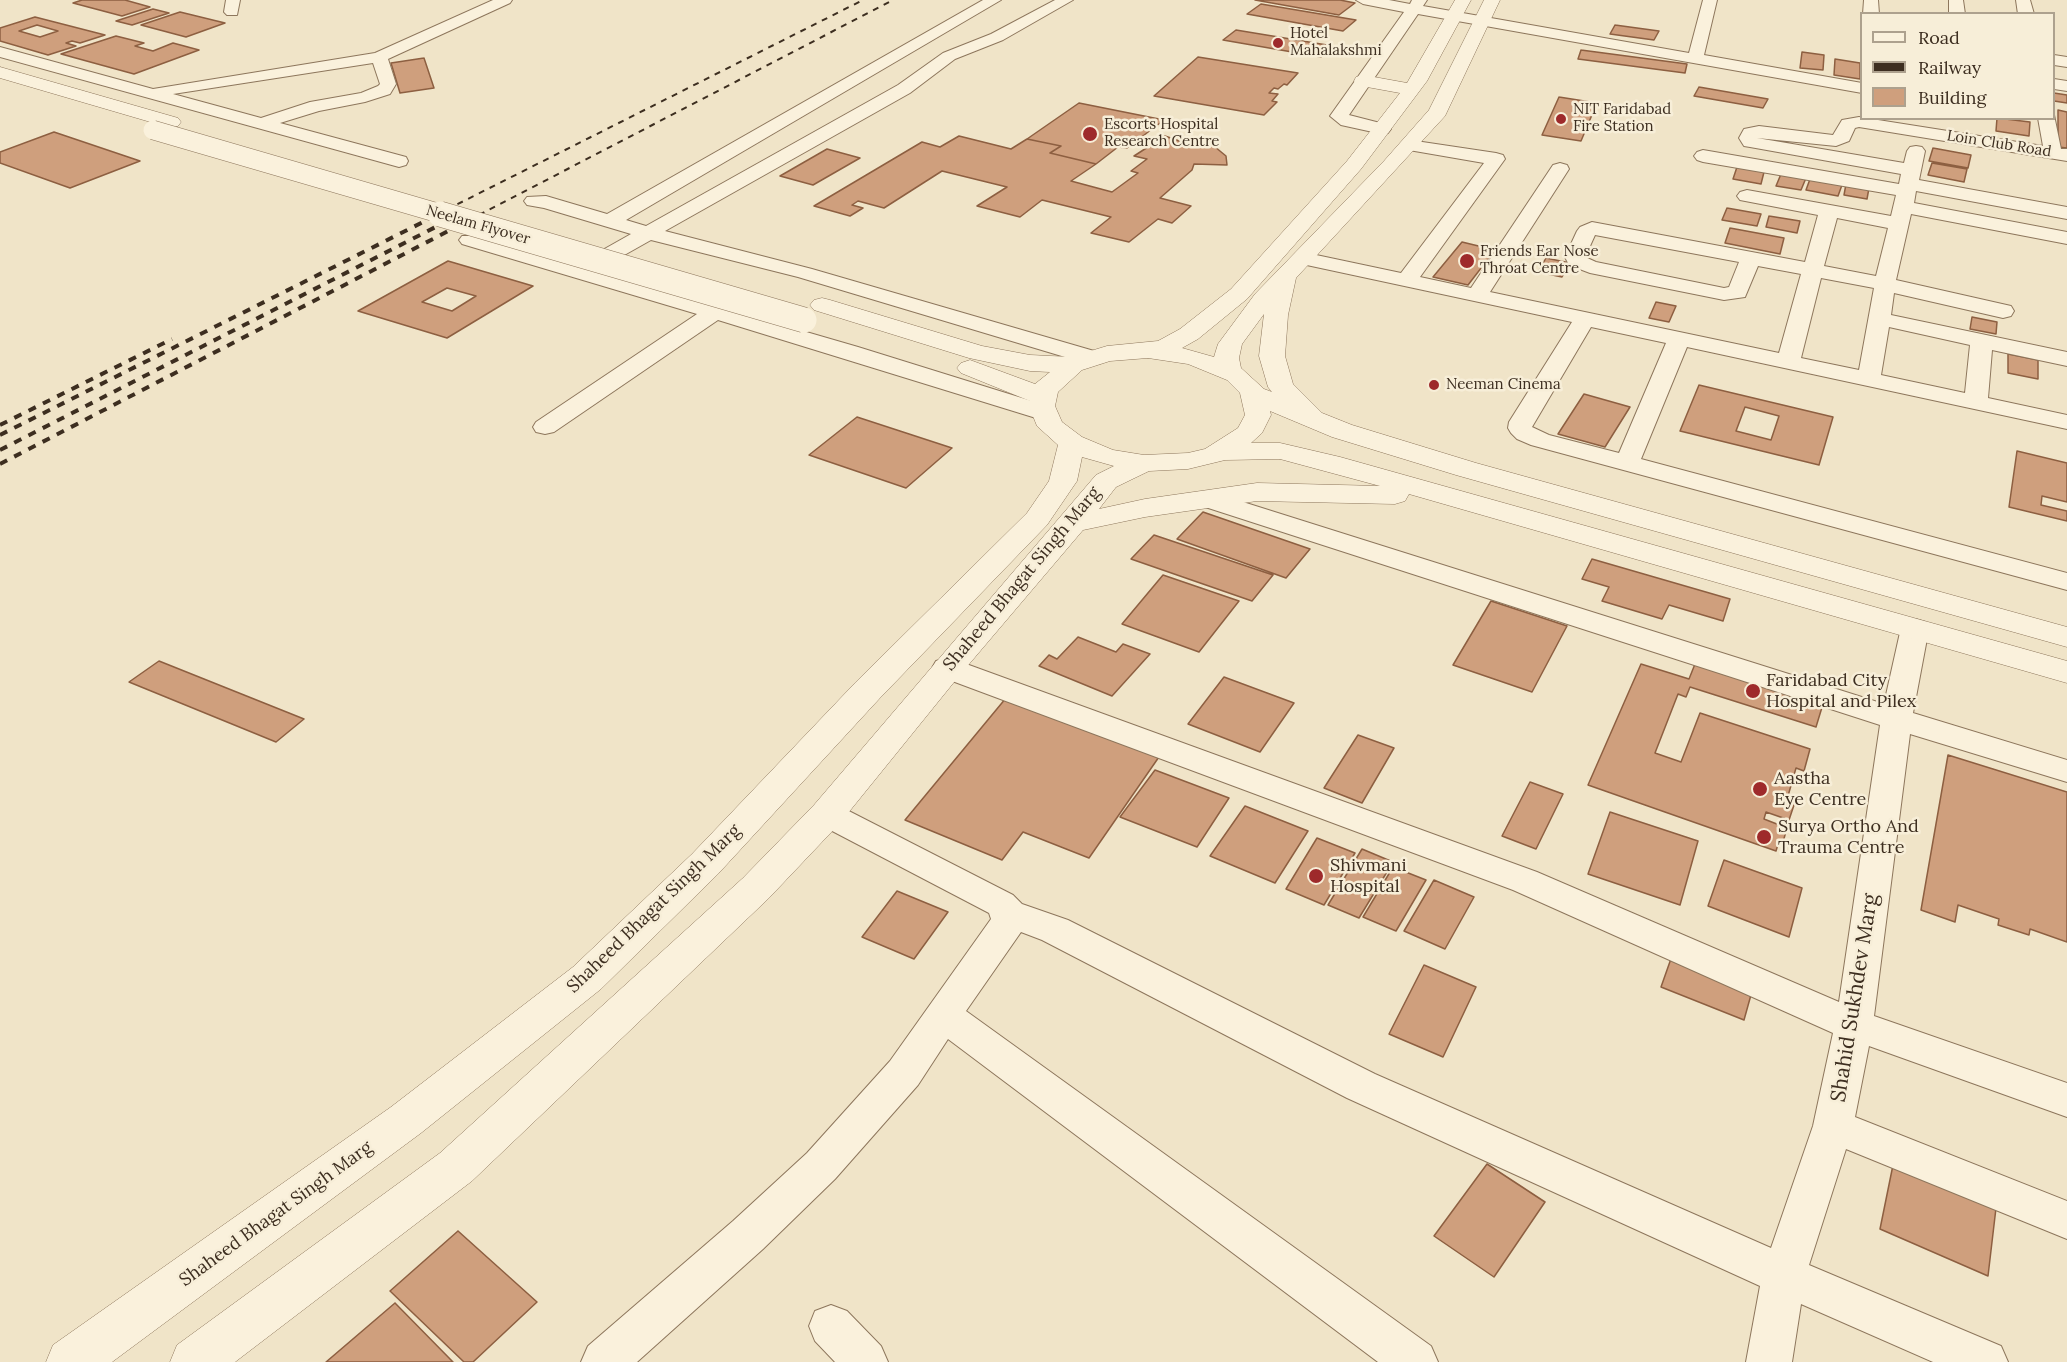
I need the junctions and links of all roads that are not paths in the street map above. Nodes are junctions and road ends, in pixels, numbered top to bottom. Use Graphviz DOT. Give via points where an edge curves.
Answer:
graph roads {
  1 [pos="505,0"];
  2 [pos="994,0"];
  3 [pos="1066,0"];
  4 [pos="1363,0"];
  5 [pos="1492,0"];
  6 [pos="1710,0"];
  7 [pos="1417,5"];
  8 [pos="1458,9"];
  9 [pos="1481,22"];
  10 [pos="0,52"];
  11 [pos="379,57"];
  12 [pos="1695,59"];
  13 [pos="1376,64"];
  14 [pos="1408,69"];
  15 [pos="0,72"];
  16 [pos="1363,81"];
  17 [pos="0,87"];
  18 [pos="1860,88"];
  19 [pos="1412,89"];
  20 [pos="150,93"];
  21 [pos="1860,118"];
  22 [pos="2055,118"];
  23 [pos="1869,120"];
  24 [pos="1968,120"];
  25 [pos="263,123"];
  26 [pos="1385,125"];
  27 [pos="162,126"];
  28 [pos="1424,128"];
  29 [pos="1922,132"];
  30 [pos="1970,140"];
  31 [pos="1409,145"];
  32 [pos="2060,154"];
  33 [pos="1703,156"];
  34 [pos="399,161"];
  35 [pos="1560,169"];
  36 [pos="1906,195"];
  37 [pos="1747,196"];
  38 [pos="534,201"];
  39 [pos="1829,211"];
  40 [pos="2067,213"];
  41 [pos="611,220"];
  42 [pos="649,232"];
  43 [pos="2067,238"];
  44 [pos="469,240"];
  45 [pos="1302,258"];
  46 [pos="1750,259"];
  47 [pos="1813,271"];
  48 [pos="578,272"];
  49 [pos="1284,277"];
  50 [pos="1406,281"];
  51 [pos="1885,284"];
  52 [pos="1476,296"];
  53 [pos="2003,311"];
  54 [pos="715,312"];
  55 [pos="813,313"];
  56 [pos="1585,319"];
  57 [pos="1880,320"];
  58 [pos="1679,339"];
  59 [pos="1982,341"];
  60 [pos="1148,351"];
  61 [pos="2067,359"];
  62 [pos="1083,362"];
  63 [pos="1788,362"];
  64 [pos="1228,372"];
  65 [pos="1869,380"];
  66 [pos="1253,394"];
  67 [pos="1976,403"];
  68 [pos="1044,405"];
  69 [pos="2067,422"];
  70 [pos="1323,424"];
  71 [pos="545,427"];
  72 [pos="1072,443"];
  73 [pos="1222,452"];
  74 [pos="1144,463"];
  75 [pos="1627,464"];
  76 [pos="1454,498"];
  77 [pos="1208,499"];
  78 [pos="1072,523"];
  79 [pos="2067,582"];
  80 [pos="1915,628"];
  81 [pos="2067,637"];
  82 [pos="947,668"];
  83 [pos="2067,672"];
  84 [pos="1896,719"];
  85 [pos="2067,771"];
  86 [pos="827,814"];
  87 [pos="1010,914"];
  88 [pos="943,1014"];
  89 [pos="1854,1025"];
  90 [pos="2067,1100"];
  91 [pos="1833,1126"];
  92 [pos="2067,1220"];
  93 [pos="1784,1275"];
  94 [pos="831,1326"];
  95 [pos="71,1362"];
  96 [pos="195,1362"];
  97 [pos="604,1362"];
  98 [pos="865,1362"];
  99 [pos="1415,1362"];
  100 [pos="1769,1362"];
  101 [pos="1985,1362"];
  1 -- 11 [label="street"];
  2 -- 41 [label="street"];
  3 -- 42 [label="street" via="997,37 949,56 904,89"];
  4 -- 7 [label="street"];
  5 -- 9 [label="street"];
  6 -- 12 [label="street"];
  7 -- 8 [label="street"];
  7 -- 13 [label="street"];
  8 -- 9 [label="street"];
  8 -- 14 [label="street"];
  9 -- 12 [label="street"];
  9 -- 28 [label="street" via="1438,112"];
  10 -- 20 [label="street"];
  11 -- 20 [label="street"];
  11 -- 25 [label="street" via="388,84 384,90"];
  12 -- 18 [label="street"];
  13 -- 14 [label="street"];
  13 -- 16 [label="street"];
  14 -- 19 [label="street"];
  15 -- 27 [label="street"];
  16 -- 19 [label="street"];
  16 -- 26 [label="street" via="1339,116 1347,121"];
  17 -- 27 [label="street"];
  19 -- 26 [label="street"];
  20 -- 25 [label="street"];
  21 -- 36 [label="street" via="1848,124 1843,137 1836,141 1759,131 1750,133 1748,140"];
  22 -- 32 [label="street"];
  23 -- 29 [label="street, Loin Club Road"];
  24 -- 30 [label="street"];
  25 -- 34 [label="street"];
  26 -- 28 [label="street"];
  26 -- 60 [label="street" via="1239,294 1189,334"];
  27 -- 55 [label="street, Neelam Flyover, bridge"];
  28 -- 31 [label="street"];
  29 -- 30 [label="street, Loin Club Road"];
  29 -- 36 [label="street"];
  30 -- 32 [label="street, Loin Club Road"];
  31 -- 45 [label="street"];
  31 -- 50 [label="street" via="1496,159"];
  33 -- 36 [label="street"];
  35 -- 52 [label="street"];
  36 -- 39 [label="street"];
  36 -- 40 [label="street"];
  36 -- 43 [label="street"];
  36 -- 51 [label="street"];
  37 -- 39 [label="street"];
  38 -- 41 [label="street"];
  39 -- 47 [label="street"];
  41 -- 42 [label="street"];
  42 -- 48 [label="street"];
  42 -- 62 [label="street" via="805,273"];
  44 -- 48 [label="street"];
  45 -- 49 [label="street"];
  45 -- 50 [label="street"];
  46 -- 46 [label="street" via="1592,228 1575,257 1590,267 1724,294 1737,292"];
  46 -- 47 [label="street"];
  47 -- 51 [label="street"];
  47 -- 63 [label="street"];
  48 -- 54 [label="street"];
  49 -- 64 [label="street" via="1230,344"];
  49 -- 70 [label="street" via="1272,356 1281,387"];
  50 -- 52 [label="street"];
  51 -- 53 [label="street"];
  51 -- 57 [label="street"];
  52 -- 56 [label="street"];
  54 -- 68 [label="street"];
  54 -- 71 [label="street"];
  55 -- 62 [label="street" via="1030,363"];
  55 -- 68 [label="street" via="990,374"];
  56 -- 58 [label="street"];
  56 -- 75 [label="street" via="1521,422 1521,428 1540,440"];
  57 -- 59 [label="street"];
  57 -- 65 [label="street"];
  58 -- 63 [label="street"];
  58 -- 75 [label="street"];
  59 -- 61 [label="street"];
  59 -- 67 [label="street"];
  60 -- 62 [label="street" via="1107,354"];
  60 -- 64 [label="street" via="1193,357"];
  62 -- 68 [label="street" via="1045,389"];
  63 -- 65 [label="street"];
  64 -- 66 [label="street" via="1236,375"];
  65 -- 67 [label="street"];
  66 -- 70 [label="street"];
  66 -- 73 [label="street" via="1258,415 1249,433"];
  67 -- 69 [label="street"];
  68 -- 72 [label="street" via="1050,426"];
  70 -- 81 [label="street" via="1466,470"];
  72 -- 74 [label="street" via="1107,457"];
  72 -- 95 [label="street, Shaheed Bhagat Singh Marg" via="1063,481 1037,519 868,690 705,864 587,978 406,1120"];
  73 -- 74 [label="street" via="1188,461"];
  73 -- 76 [label="street" via="1280,451"];
  74 -- 78 [label="street, Shaheed Bhagat Singh Marg" via="1106,480"];
  75 -- 79 [label="street"];
  76 -- 77 [label="street" via="1257,492"];
  76 -- 80 [label="street"];
  77 -- 78 [label="street"];
  77 -- 84 [label="street"];
  78 -- 82 [label="street, Shaheed Bhagat Singh Marg"];
  80 -- 83 [label="street"];
  80 -- 84 [label="street, Shahid Sukhdev Marg"];
  82 -- 86 [label="street, Shaheed Bhagat Singh Marg"];
  82 -- 89 [label="street" via="1525,881"];
  84 -- 85 [label="street"];
  84 -- 89 [label="street, Shahid Sukhdev Marg"];
  86 -- 87 [label="street" via="1001,904"];
  86 -- 96 [label="street, Shaheed Bhagat Singh Marg" via="756,888 456,1167"];
  87 -- 88 [label="street" via="1008,923"];
  87 -- 93 [label="street" via="1055,930 1360,1086"];
  88 -- 97 [label="street" via="904,1073 821,1166"];
  88 -- 99 [label="street"];
  89 -- 90 [label="street"];
  89 -- 91 [label="street, Shahid Sukhdev Marg"];
  91 -- 92 [label="street"];
  91 -- 93 [label="street, Shahid Sukhdev Marg"];
  93 -- 100 [label="street, Shahid Sukhdev Marg"];
  93 -- 101 [label="street"];
  94 -- 98 [label="street"];
}
